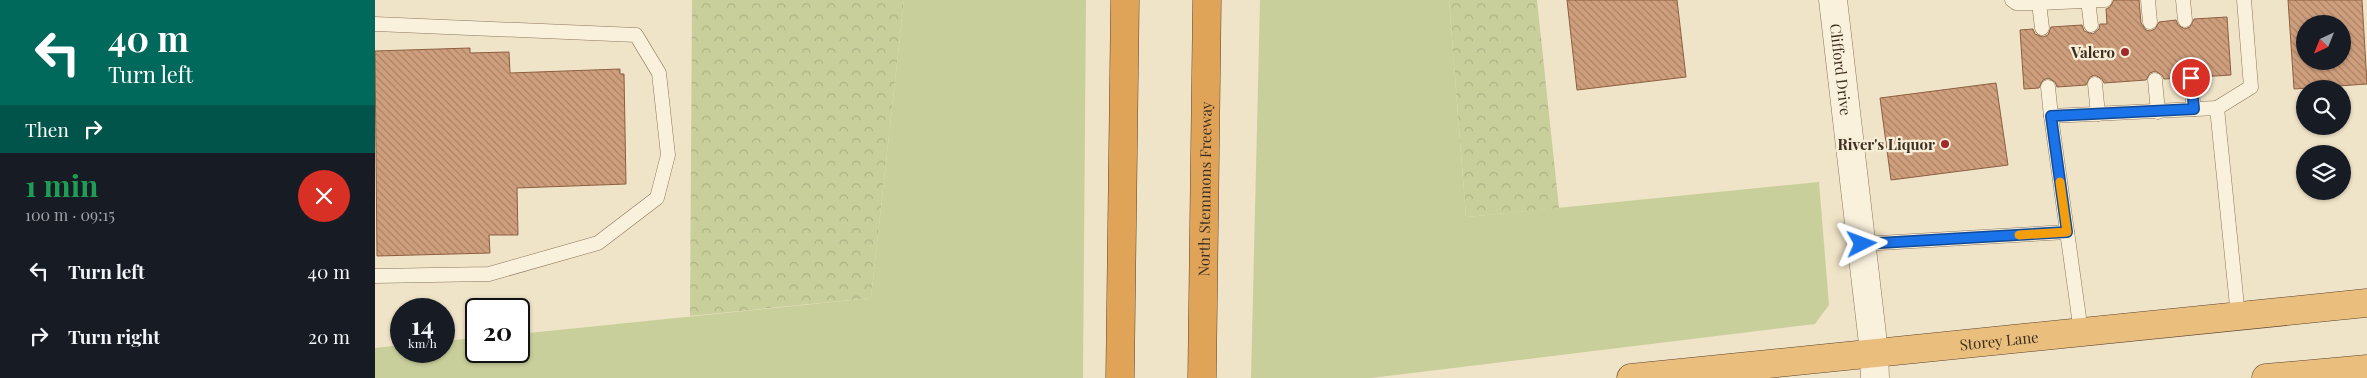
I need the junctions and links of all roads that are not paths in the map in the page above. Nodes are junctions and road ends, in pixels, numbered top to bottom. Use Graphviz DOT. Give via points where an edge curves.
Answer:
graph roads {
  1 [pos="1125,0"];
  2 [pos="1207,0"];
  3 [pos="1833,0"];
  4 [pos="2012,0"];
  5 [pos="2088,0"];
  6 [pos="2105,0"];
  7 [pos="2149,0"];
  8 [pos="2183,0"];
  9 [pos="2243,0"];
  10 [pos="2039,3"];
  11 [pos="2185,20"];
  12 [pos="2150,22"];
  13 [pos="375,24"];
  14 [pos="2091,25"];
  15 [pos="2042,28"];
  16 [pos="2191,78"];
  17 [pos="2155,80"];
  18 [pos="2095,84"];
  19 [pos="2048,87"];
  20 [pos="2217,108"];
  21 [pos="2194,109"];
  22 [pos="2158,112"];
  23 [pos="2097,114"];
  24 [pos="2051,116"];
  25 [pos="2067,232"];
  26 [pos="1862,244"];
  27 [pos="375,276"];
  28 [pos="2367,303"];
  29 [pos="2238,316"];
  30 [pos="2081,332"];
  31 [pos="1875,365"];
  32 [pos="2367,369"];
  33 [pos="1120,378"];
  34 [pos="1202,378"];
  35 [pos="1631,378"];
  36 [pos="2266,378"];
  1 -- 33 [label="highway"];
  2 -- 34 [label="highway, North Stemmons Freeway"];
  3 -- 26 [label="street, Clifford Drive"];
  4 -- 10 [label="lane" via="2016,4"];
  5 -- 6 [label="lane"];
  5 -- 10 [label="lane"];
  5 -- 14 [label="lane"];
  7 -- 12 [label="lane"];
  8 -- 11 [label="lane"];
  9 -- 20 [label="lane" via="2251,87"];
  10 -- 15 [label="lane"];
  13 -- 27 [label="lane" via="637,35 659,73 668,155 657,198 598,243 489,274"];
  16 -- 21 [label="lane"];
  17 -- 22 [label="lane"];
  18 -- 23 [label="lane"];
  19 -- 24 [label="lane"];
  20 -- 21 [label="lane"];
  20 -- 29 [label="lane"];
  21 -- 22 [label="lane"];
  22 -- 23 [label="lane"];
  23 -- 24 [label="lane"];
  24 -- 25 [label="lane"];
  25 -- 26 [label="lane"];
  25 -- 30 [label="lane"];
  26 -- 31 [label="street, Clifford Drive"];
  28 -- 29 [label="highway, Storey Lane"];
  29 -- 30 [label="highway, Storey Lane"];
  30 -- 31 [label="highway, Storey Lane"];
  31 -- 35 [label="highway, Storey Lane"];
  32 -- 36 [label="highway"];
}
